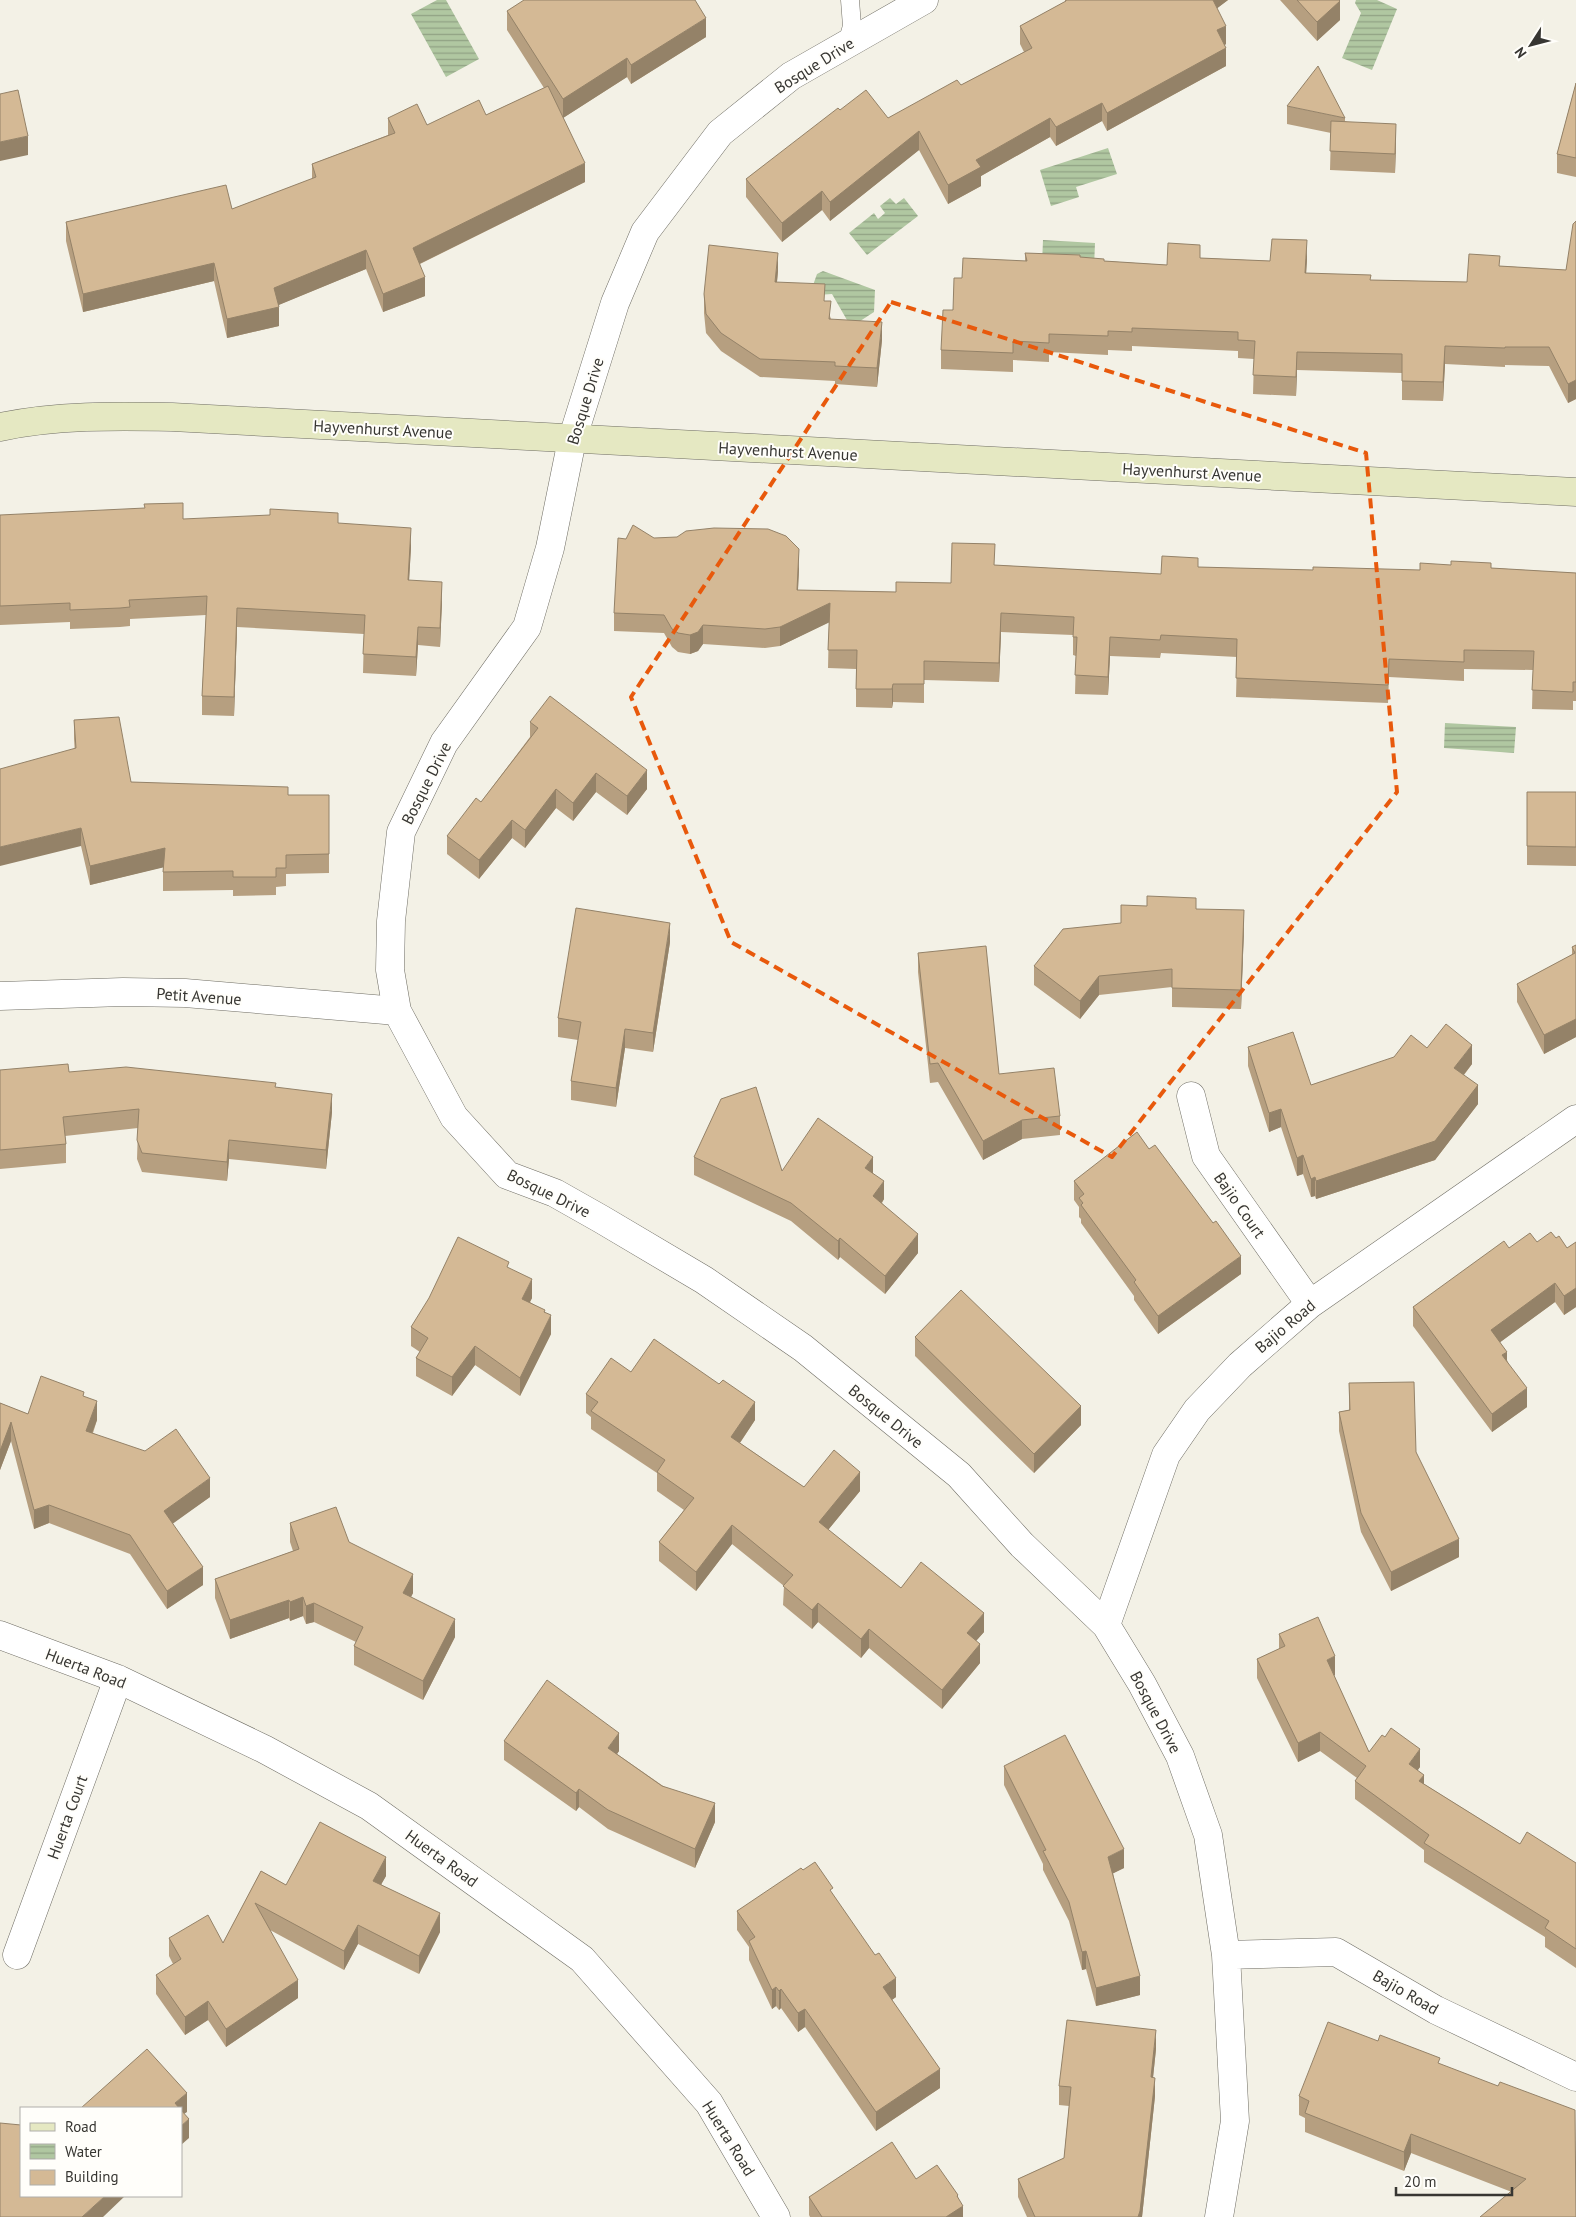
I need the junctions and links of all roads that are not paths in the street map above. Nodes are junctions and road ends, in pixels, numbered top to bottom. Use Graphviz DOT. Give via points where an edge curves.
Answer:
graph roads {
  1 [pos="850,0"];
  2 [pos="924,0"];
  3 [pos="847,44"];
  4 [pos="0,427"];
  5 [pos="572,440"];
  6 [pos="1576,492"];
  7 [pos="0,996"];
  8 [pos="397,1011"];
  9 [pos="1191,1096"];
  10 [pos="1576,1119"];
  11 [pos="1310,1304"];
  12 [pos="1106,1625"];
  13 [pos="0,1635"];
  14 [pos="118,1679"];
  15 [pos="1226,1954"];
  16 [pos="17,1955"];
  17 [pos="1576,2077"];
  18 [pos="776,2217"];
  19 [pos="1219,2217"];
  1 -- 3 [label="lane" via="852,26"];
  2 -- 3 [label="street, Bosque Drive"];
  3 -- 5 [label="street, Bosque Drive" via="791,76 720,133 645,232 615,303"];
  4 -- 5 [label="main road, Hayvenhurst Avenue" via="35,420 172,417"];
  5 -- 6 [label="main road, Hayvenhurst Avenue"];
  5 -- 8 [label="street, Bosque Drive" via="550,548 527,627 444,743 401,832 391,921 390,970"];
  7 -- 8 [label="street, Petit Avenue" via="185,993"];
  8 -- 12 [label="street, Bosque Drive" via="454,1118 507,1175 555,1194 601,1219 704,1280 803,1348 959,1475 1022,1545"];
  9 -- 11 [label="street, Bajio Court" via="1206,1156"];
  10 -- 11 [label="street, Bajio Road"];
  11 -- 12 [label="street, Bajio Road" via="1240,1365 1197,1410 1166,1455"];
  12 -- 15 [label="street, Bosque Drive" via="1180,1756 1208,1835"];
  13 -- 14 [label="street, Huerta Road"];
  14 -- 16 [label="street, Huerta Court"];
  14 -- 18 [label="street, Huerta Road" via="264,1749 369,1806 582,1959 709,2103"];
  15 -- 17 [label="street, Bajio Road" via="1336,1952 1436,2010"];
  15 -- 19 [label="street, Bosque Drive" via="1235,2122"];
}
